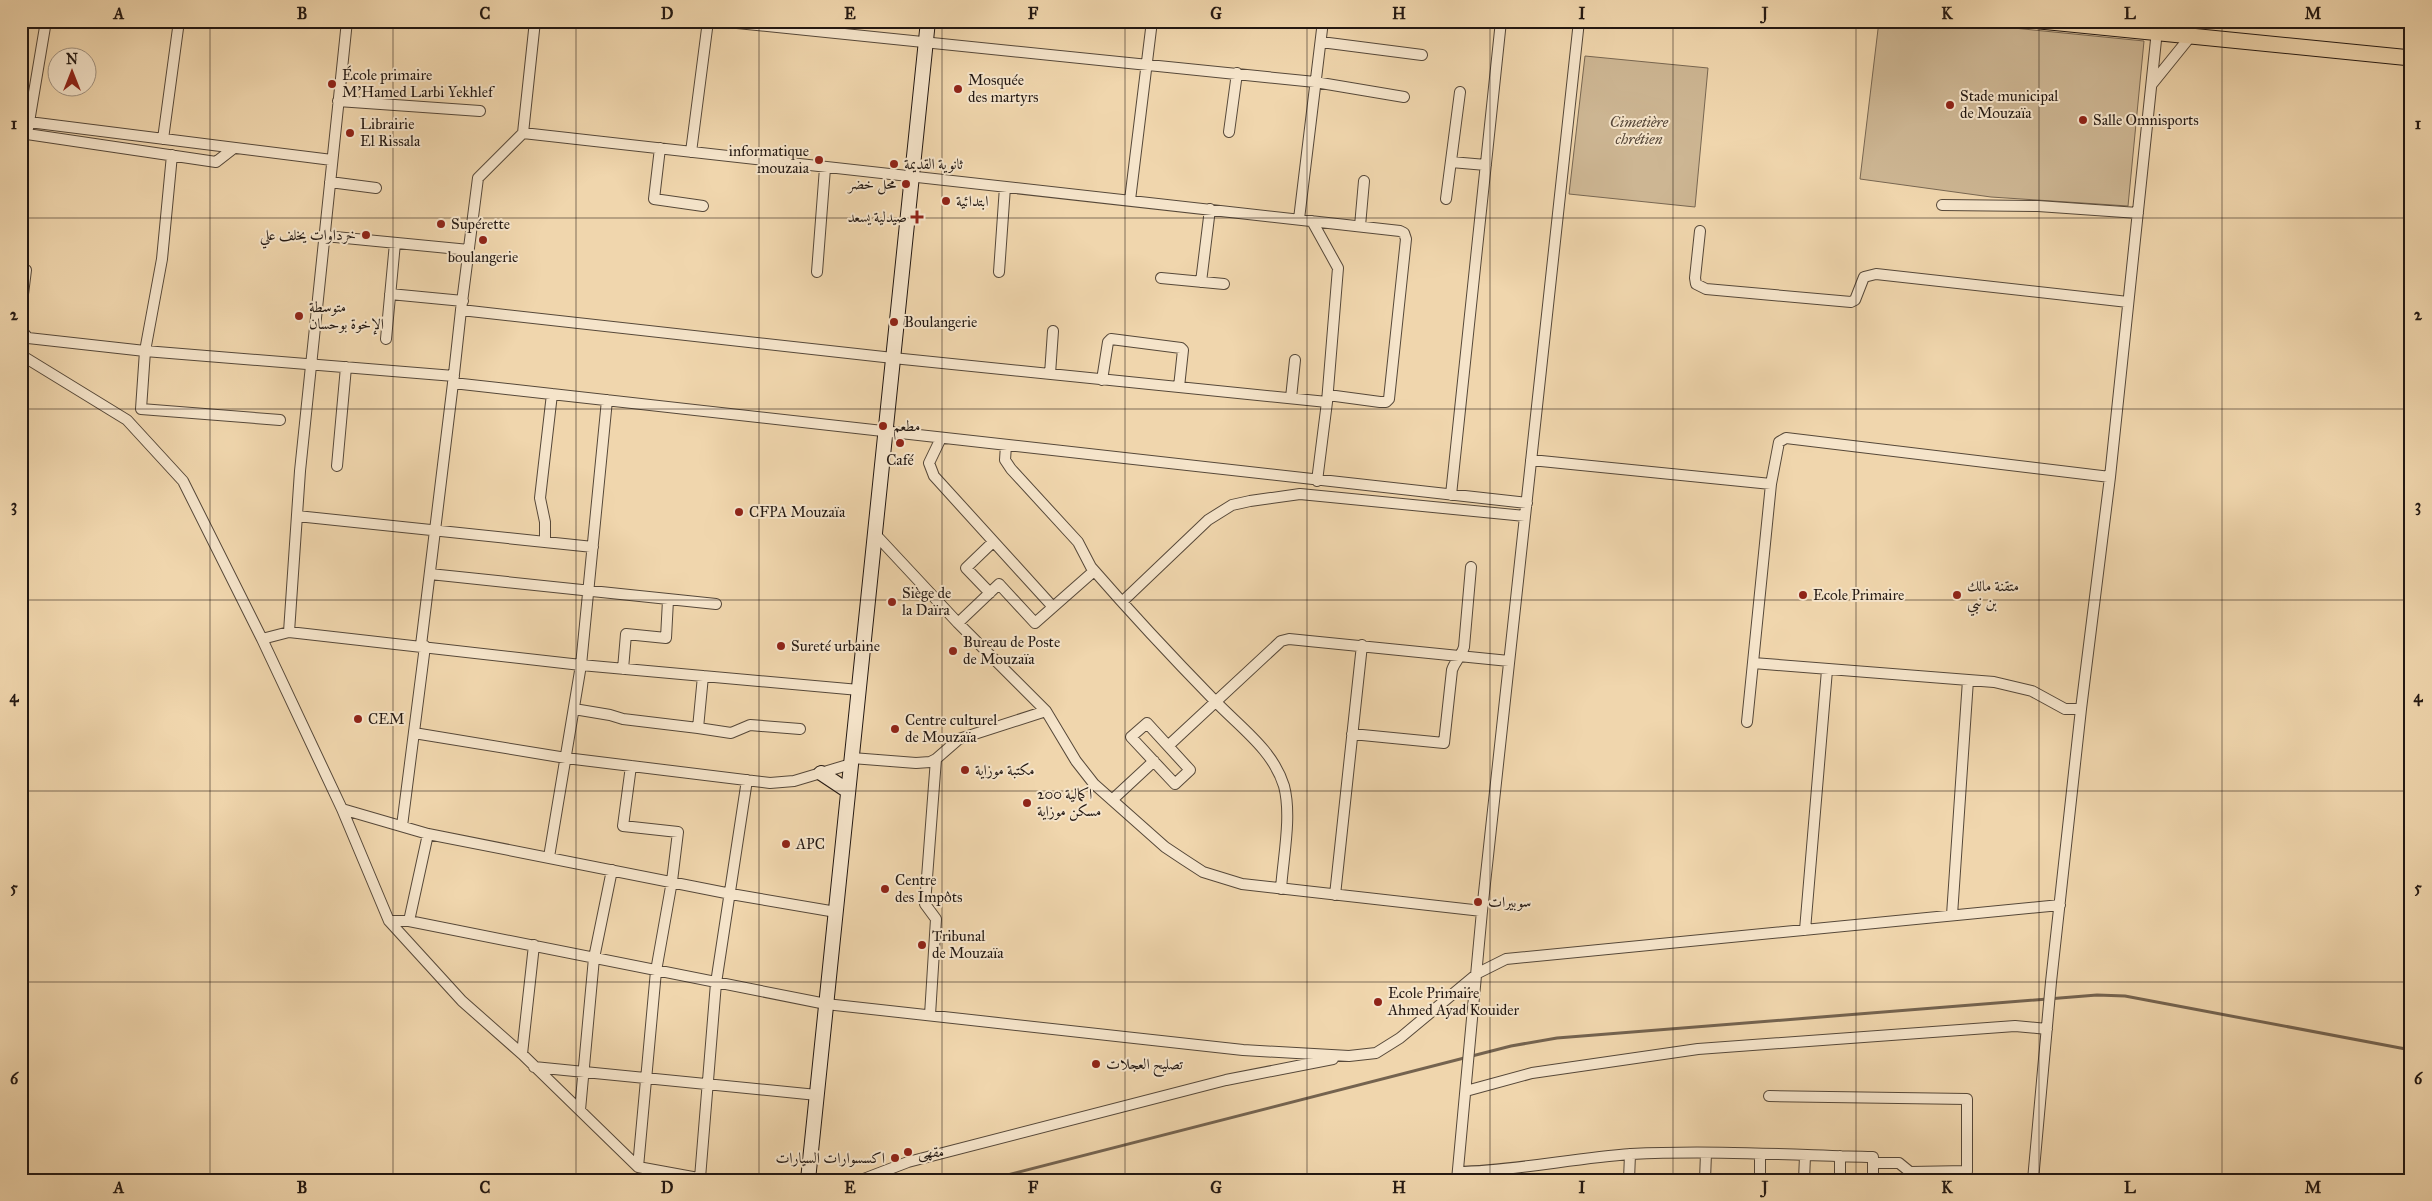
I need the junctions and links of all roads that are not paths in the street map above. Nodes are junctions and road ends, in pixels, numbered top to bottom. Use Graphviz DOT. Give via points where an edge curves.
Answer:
graph roads {
  1 [pos="46,21"];
  2 [pos="179,21"];
  3 [pos="347,21"];
  4 [pos="535,21"];
  5 [pos="708,21"];
  6 [pos="717,21"];
  7 [pos="928,21"];
  8 [pos="1152,21"];
  9 [pos="1323,21"];
  10 [pos="1502,21"];
  11 [pos="1579,21"];
  12 [pos="2040,21"];
  13 [pos="2157,28"];
  14 [pos="2190,37"];
  15 [pos="927,42"];
  16 [pos="1321,42"];
  17 [pos="1422,55"];
  18 [pos="2411,58"];
  19 [pos="1147,64"];
  20 [pos="1237,73"];
  21 [pos="1315,82"];
  22 [pos="2151,85"];
  23 [pos="1460,92"];
  24 [pos="1404,98"];
  25 [pos="338,101"];
  26 [pos="480,111"];
  27 [pos="26,121"];
  28 [pos="1229,132"];
  29 [pos="523,133"];
  30 [pos="163,139"];
  31 [pos="234,148"];
  32 [pos="660,148"];
  33 [pos="691,152"];
  34 [pos="172,155"];
  35 [pos="332,160"];
  36 [pos="1451,162"];
  37 [pos="1486,165"];
  38 [pos="825,168"];
  39 [pos="912,177"];
  40 [pos="1364,181"];
  41 [pos="330,182"];
  42 [pos="1005,187"];
  43 [pos="376,188"];
  44 [pos="1446,199"];
  45 [pos="1130,200"];
  46 [pos="1942,205"];
  47 [pos="703,206"];
  48 [pos="1210,209"];
  49 [pos="2138,213"];
  50 [pos="1299,220"];
  51 [pos="1312,221"];
  52 [pos="1360,226"];
  53 [pos="1700,231"];
  54 [pos="325,236"];
  55 [pos="395,243"];
  56 [pos="469,250"];
  57 [pos="26,270"];
  58 [pos="817,272"];
  59 [pos="999,272"];
  60 [pos="1161,278"];
  61 [pos="1201,282"];
  62 [pos="1224,284"];
  63 [pos="390,294"];
  64 [pos="2128,302"];
  65 [pos="462,305"];
  66 [pos="21,310"];
  67 [pos="21,330"];
  68 [pos="1054,331"];
  69 [pos="386,340"];
  70 [pos="145,350"];
  71 [pos="21,355"];
  72 [pos="893,358"];
  73 [pos="1295,360"];
  74 [pos="312,364"];
  75 [pos="346,367"];
  76 [pos="1050,374"];
  77 [pos="453,380"];
  78 [pos="1102,380"];
  79 [pos="1179,387"];
  80 [pos="552,394"];
  81 [pos="1291,398"];
  82 [pos="1327,398"];
  83 [pos="607,400"];
  84 [pos="280,420"];
  85 [pos="886,432"];
  86 [pos="941,438"];
  87 [pos="1006,446"];
  88 [pos="1531,460"];
  89 [pos="336,466"];
  90 [pos="2110,477"];
  91 [pos="1317,481"];
  92 [pos="1771,484"];
  93 [pos="1451,495"];
  94 [pos="1527,503"];
  95 [pos="297,516"];
  96 [pos="1525,516"];
  97 [pos="435,530"];
  98 [pos="875,534"];
  99 [pos="545,542"];
  100 [pos="993,542"];
  101 [pos="593,547"];
  102 [pos="1471,567"];
  103 [pos="1094,571"];
  104 [pos="430,574"];
  105 [pos="588,592"];
  106 [pos="990,593"];
  107 [pos="668,600"];
  108 [pos="1122,602"];
  109 [pos="716,604"];
  110 [pos="1053,607"];
  111 [pos="958,623"];
  112 [pos="289,632"];
  113 [pos="262,638"];
  114 [pos="423,646"];
  115 [pos="1362,646"];
  116 [pos="1461,657"];
  117 [pos="1510,661"];
  118 [pos="1753,663"];
  119 [pos="581,665"];
  120 [pos="623,669"];
  121 [pos="1827,670"];
  122 [pos="703,676"];
  123 [pos="1968,680"];
  124 [pos="859,690"];
  125 [pos="1216,702"];
  126 [pos="574,709"];
  127 [pos="2081,709"];
  128 [pos="1046,711"];
  129 [pos="1747,722"];
  130 [pos="698,728"];
  131 [pos="800,729"];
  132 [pos="414,732"];
  133 [pos="1352,734"];
  134 [pos="1168,746"];
  135 [pos="566,758"];
  136 [pos="936,759"];
  137 [pos="852,761"];
  138 [pos="1154,761"];
  139 [pos="631,766"];
  140 [pos="822,773"];
  141 [pos="747,780"];
  142 [pos="848,791"];
  143 [pos="1112,800"];
  144 [pos="342,809"];
  145 [pos="402,826"];
  146 [pos="428,834"];
  147 [pos="549,857"];
  148 [pos="612,870"];
  149 [pos="672,881"];
  150 [pos="1281,889"];
  151 [pos="731,894"];
  152 [pos="1335,895"];
  153 [pos="2060,905"];
  154 [pos="836,912"];
  155 [pos="1482,912"];
  156 [pos="1952,915"];
  157 [pos="389,921"];
  158 [pos="409,921"];
  159 [pos="1805,930"];
  160 [pos="534,945"];
  161 [pos="594,958"];
  162 [pos="656,970"];
  163 [pos="1478,973"];
  164 [pos="716,983"];
  165 [pos="826,1004"];
  166 [pos="930,1015"];
  167 [pos="2047,1029"];
  168 [pos="522,1054"];
  169 [pos="1349,1056"];
  170 [pos="534,1066"];
  171 [pos="584,1071"];
  172 [pos="646,1078"];
  173 [pos="708,1083"];
  174 [pos="1466,1091"];
  175 [pos="817,1095"];
  176 [pos="1769,1096"];
  177 [pos="580,1110"];
  178 [pos="1706,1153"];
  179 [pos="1630,1154"];
  180 [pos="1760,1154"];
  181 [pos="1805,1156"];
  182 [pos="1840,1156"];
  183 [pos="1873,1163"];
  184 [pos="638,1167"];
  185 [pos="1967,1175"];
  186 [pos="1457,1176"];
  187 [pos="705,1179"];
  188 [pos="808,1180"];
  189 [pos="861,1180"];
  190 [pos="1470,1180"];
  191 [pos="1628,1180"];
  192 [pos="1705,1180"];
  193 [pos="1760,1180"];
  194 [pos="1804,1180"];
  195 [pos="1840,1180"];
  196 [pos="1873,1180"];
  197 [pos="2033,1180"];
  1 -- 27 [label="street"];
  2 -- 30 [label="street"];
  3 -- 25 [label="street"];
  4 -- 29 [label="street"];
  5 -- 33 [label="street"];
  6 -- 15 [label="street"];
  7 -- 15 [label="main road"];
  8 -- 19 [label="street"];
  9 -- 16 [label="street"];
  10 -- 37 [label="street"];
  11 -- 88 [label="street"];
  12 -- 13 [label="main road"];
  13 -- 14 [label="main road"];
  13 -- 22 [label="street"];
  14 -- 18 [label="main road"];
  14 -- 22 [label="street"];
  15 -- 19 [label="street"];
  15 -- 39 [label="main road"];
  16 -- 17 [label="street"];
  16 -- 21 [label="street"];
  19 -- 20 [label="street"];
  19 -- 45 [label="street"];
  20 -- 21 [label="street"];
  20 -- 28 [label="street"];
  21 -- 24 [label="street"];
  21 -- 50 [label="street"];
  22 -- 49 [label="street"];
  23 -- 36 [label="street"];
  25 -- 26 [label="street"];
  25 -- 35 [label="street"];
  27 -- 30 [label="street"];
  27 -- 34 [label="street" via="27,134"];
  29 -- 32 [label="street"];
  29 -- 56 [label="street" via="478,178"];
  30 -- 31 [label="street"];
  31 -- 34 [label="street" via="216,162"];
  31 -- 35 [label="street"];
  32 -- 33 [label="street"];
  32 -- 47 [label="street" via="654,199"];
  33 -- 38 [label="street"];
  34 -- 70 [label="street" via="162,258"];
  35 -- 41 [label="street"];
  36 -- 37 [label="street"];
  36 -- 44 [label="street"];
  37 -- 93 [label="street"];
  38 -- 39 [label="street"];
  38 -- 58 [label="street"];
  39 -- 42 [label="street"];
  39 -- 72 [label="main road"];
  40 -- 52 [label="street"];
  41 -- 43 [label="street"];
  41 -- 54 [label="street"];
  42 -- 45 [label="street"];
  42 -- 59 [label="street"];
  45 -- 48 [label="street"];
  46 -- 49 [label="street" via="2038,206"];
  48 -- 50 [label="street"];
  48 -- 61 [label="street"];
  49 -- 64 [label="street"];
  50 -- 51 [label="street"];
  51 -- 52 [label="street"];
  51 -- 82 [label="street" via="1338,268"];
  52 -- 82 [label="street" via="1400,231 1406,240 1389,399 1380,402"];
  53 -- 64 [label="street" via="1695,278 1696,284 1706,289 1851,302 1856,300 1864,276 1876,274"];
  54 -- 55 [label="street"];
  54 -- 74 [label="street"];
  55 -- 56 [label="street"];
  55 -- 63 [label="street"];
  56 -- 65 [label="street"];
  57 -- 66 [label="street"];
  60 -- 61 [label="street"];
  61 -- 62 [label="street"];
  63 -- 65 [label="street"];
  63 -- 69 [label="street"];
  64 -- 90 [label="street"];
  65 -- 72 [label="street"];
  65 -- 77 [label="street"];
  67 -- 70 [label="street" via="28,338"];
  68 -- 76 [label="street"];
  70 -- 74 [label="street"];
  70 -- 84 [label="street" via="140,409"];
  71 -- 113 [label="street" via="127,420 182,481"];
  72 -- 76 [label="street"];
  72 -- 85 [label="main road"];
  73 -- 81 [label="street"];
  74 -- 75 [label="street"];
  74 -- 95 [label="street"];
  75 -- 77 [label="street"];
  75 -- 89 [label="street"];
  76 -- 78 [label="street"];
  77 -- 80 [label="street"];
  77 -- 97 [label="street"];
  78 -- 79 [label="street"];
  78 -- 79 [label="street" via="1111,339 1183,350"];
  79 -- 81 [label="street"];
  80 -- 83 [label="street"];
  80 -- 99 [label="street" via="540,498"];
  81 -- 82 [label="street"];
  82 -- 91 [label="street"];
  83 -- 85 [label="street"];
  83 -- 101 [label="street"];
  85 -- 86 [label="street"];
  85 -- 98 [label="main road"];
  86 -- 87 [label="street"];
  86 -- 100 [label="street" via="929,463 930,469"];
  87 -- 91 [label="street"];
  87 -- 103 [label="street" via="1005,460 1011,469 1078,542"];
  88 -- 92 [label="street"];
  88 -- 94 [label="street"];
  90 -- 92 [label="street" via="1786,438 1779,442"];
  90 -- 127 [label="street"];
  91 -- 93 [label="street"];
  92 -- 118 [label="street"];
  93 -- 94 [label="street"];
  94 -- 96 [label="street"];
  95 -- 97 [label="street"];
  95 -- 112 [label="street"];
  96 -- 108 [label="street" via="1311,494 1250,501 1226,508 1208,520"];
  96 -- 117 [label="street"];
  97 -- 99 [label="street"];
  97 -- 104 [label="street"];
  98 -- 111 [label="street"];
  98 -- 124 [label="main road"];
  99 -- 101 [label="street"];
  100 -- 106 [label="street" via="966,568"];
  100 -- 110 [label="street"];
  101 -- 105 [label="street"];
  102 -- 116 [label="street"];
  103 -- 108 [label="street"];
  103 -- 110 [label="street"];
  104 -- 105 [label="street"];
  104 -- 114 [label="street"];
  105 -- 107 [label="street"];
  105 -- 119 [label="street"];
  106 -- 110 [label="street" via="999,584 1035,623"];
  106 -- 111 [label="street"];
  107 -- 109 [label="street"];
  107 -- 120 [label="street" via="666,638 626,634"];
  108 -- 125 [label="street"];
  111 -- 128 [label="street"];
  112 -- 113 [label="street"];
  112 -- 114 [label="street"];
  113 -- 144 [label="street"];
  114 -- 119 [label="street"];
  114 -- 132 [label="street"];
  115 -- 116 [label="street"];
  115 -- 125 [label="street" via="1297,638 1281,641"];
  115 -- 133 [label="street"];
  116 -- 117 [label="street"];
  116 -- 133 [label="street" via="1452,670 1444,743"];
  117 -- 155 [label="street"];
  118 -- 121 [label="street"];
  118 -- 129 [label="street"];
  119 -- 120 [label="street"];
  119 -- 126 [label="street"];
  120 -- 122 [label="street"];
  121 -- 123 [label="street"];
  121 -- 159 [label="street"];
  122 -- 124 [label="street"];
  122 -- 130 [label="street"];
  123 -- 127 [label="street" via="2015,686 2032,691 2065,709"];
  123 -- 156 [label="street"];
  124 -- 137 [label="main road"];
  125 -- 134 [label="street"];
  125 -- 150 [label="street" via="1267,752 1278,770 1287,809"];
  126 -- 130 [label="street" via="622,720"];
  126 -- 135 [label="street"];
  127 -- 153 [label="street"];
  128 -- 136 [label="street" via="959,739"];
  128 -- 143 [label="street" via="1080,767"];
  130 -- 131 [label="street" via="731,733 750,725"];
  132 -- 135 [label="street"];
  132 -- 145 [label="street"];
  133 -- 152 [label="street"];
  134 -- 138 [label="street" via="1190,770 1175,784"];
  134 -- 138 [label="street" via="1147,723 1131,737"];
  135 -- 139 [label="street"];
  135 -- 147 [label="street"];
  136 -- 137 [label="street" via="916,763"];
  136 -- 166 [label="street" via="925,904 936,919"];
  137 -- 140 [label="street"];
  137 -- 142 [label="main road"];
  138 -- 143 [label="street"];
  139 -- 141 [label="street"];
  139 -- 149 [label="street" via="623,826 678,832"];
  140 -- 141 [label="street" via="786,782"];
  140 -- 142 [label="main road"];
  141 -- 151 [label="street"];
  142 -- 154 [label="main road"];
  143 -- 150 [label="street" via="1165,847 1203,872 1242,884"];
  144 -- 145 [label="street"];
  144 -- 157 [label="street"];
  145 -- 146 [label="street"];
  146 -- 147 [label="street"];
  146 -- 158 [label="street"];
  147 -- 148 [label="street"];
  148 -- 149 [label="street"];
  148 -- 161 [label="street"];
  149 -- 151 [label="street"];
  149 -- 162 [label="street"];
  150 -- 152 [label="street"];
  151 -- 154 [label="street"];
  151 -- 164 [label="street"];
  152 -- 155 [label="street"];
  153 -- 156 [label="street"];
  153 -- 167 [label="street"];
  154 -- 165 [label="main road"];
  155 -- 163 [label="street"];
  156 -- 159 [label="street"];
  157 -- 158 [label="street"];
  157 -- 168 [label="street" via="462,1001"];
  158 -- 160 [label="street"];
  159 -- 163 [label="street" via="1506,959"];
  160 -- 161 [label="street"];
  160 -- 168 [label="street"];
  161 -- 162 [label="street"];
  161 -- 171 [label="street"];
  162 -- 164 [label="street"];
  162 -- 172 [label="street"];
  163 -- 169 [label="street" via="1400,1038 1376,1053"];
  163 -- 174 [label="street"];
  164 -- 165 [label="street"];
  164 -- 173 [label="street"];
  165 -- 166 [label="street"];
  165 -- 175 [label="main road"];
  166 -- 169 [label="street" via="1243,1050"];
  167 -- 174 [label="street" via="2015,1026 1698,1049 1532,1073"];
  167 -- 197 [label="street"];
  168 -- 170 [label="street"];
  169 -- 189 [label="street" via="1226,1080 908,1162"];
  170 -- 171 [label="street"];
  170 -- 177 [label="street"];
  171 -- 172 [label="street"];
  171 -- 177 [label="street"];
  172 -- 173 [label="street"];
  172 -- 184 [label="street"];
  173 -- 175 [label="street"];
  173 -- 187 [label="street"];
  174 -- 186 [label="street"];
  175 -- 188 [label="main road"];
  176 -- 185 [label="street" via="1967,1099"];
  177 -- 184 [label="street"];
  178 -- 179 [label="street"];
  178 -- 180 [label="street"];
  178 -- 192 [label="street"];
  179 -- 186 [label="street"];
  179 -- 191 [label="street"];
  180 -- 181 [label="street"];
  180 -- 193 [label="street"];
  181 -- 182 [label="street"];
  181 -- 194 [label="street"];
  182 -- 183 [label="street" via="1873,1157"];
  182 -- 195 [label="street"];
  183 -- 185 [label="street" via="1899,1163 1910,1172"];
  183 -- 196 [label="street"];
  184 -- 187 [label="street"];
  186 -- 190 [label="street"];
}
